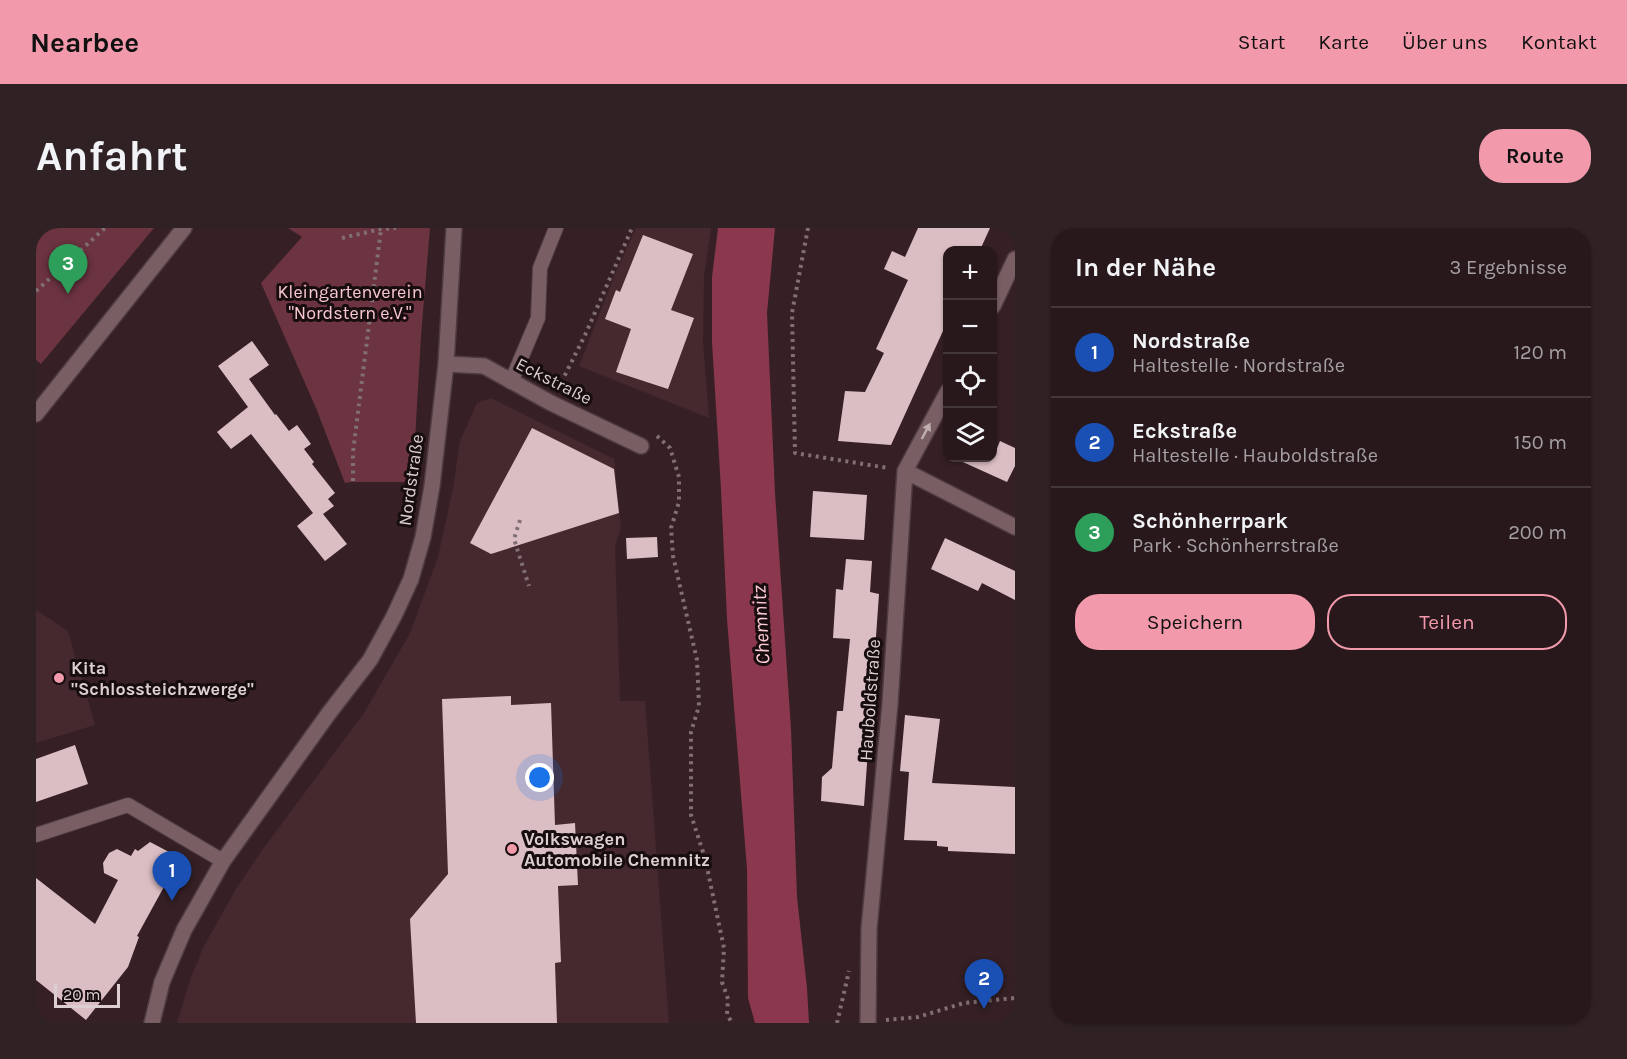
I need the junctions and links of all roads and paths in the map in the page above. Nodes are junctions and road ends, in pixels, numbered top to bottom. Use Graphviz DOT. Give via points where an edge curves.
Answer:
graph roads {
  1 [pos="105,228"];
  2 [pos="184,228"];
  3 [pos="396,228"];
  4 [pos="454,228"];
  5 [pos="556,228"];
  6 [pos="632,228"];
  7 [pos="808,228"];
  8 [pos="381,229"];
  9 [pos="342,238"];
  10 [pos="1015,259"];
  11 [pos="36,291"];
  12 [pos="996,300"];
  13 [pos="446,364"];
  14 [pos="511,382"];
  15 [pos="943,400"];
  16 [pos="550,403"];
  17 [pos="36,414"];
  18 [pos="641,446"];
  19 [pos="905,471"];
  20 [pos="353,481"];
  21 [pos="520,520"];
  22 [pos="1015,527"];
  23 [pos="529,586"];
  24 [pos="36,835"];
  25 [pos="223,861"];
  26 [pos="1015,998"];
  27 [pos="152,1023"];
  28 [pos="732,1023"];
  29 [pos="868,1023"];
  1 -- 11 [label="path"];
  2 -- 17 [label="street"];
  3 -- 8 [label="path"];
  4 -- 13 [label="street, Nordstraße"];
  5 -- 14 [label="lane" via="540,268 538,318"];
  6 -- 16 [label="path"];
  7 -- 19 [label="path" via="792,313 795,453"];
  8 -- 9 [label="path"];
  8 -- 20 [label="path" via="353,452"];
  10 -- 12 [label="street"];
  13 -- 14 [label="street, Eckstraße" via="484,366"];
  13 -- 25 [label="street, Nordstraße" via="423,537 398,609 370,660"];
  14 -- 16 [label="street, Eckstraße"];
  19 -- 15 [label="street, Hauboldstraße, one-way"];
  16 -- 18 [label="street, Eckstraße"];
  18 -- 28 [label="path" via="652,431 670,448 679,477 679,502 671,528 673,556 697,660 699,706 691,732 691,815 705,858 724,948 722,982"];
  19 -- 22 [label="street"];
  19 -- 29 [label="street, Hauboldstraße" via="890,704 869,929"];
  21 -- 23 [label="path" via="514,539"];
  24 -- 25 [label="lane" via="128,805"];
  25 -- 27 [label="street, Nordstraße" via="184,930 162,982"];
  26 -- 29 [label="path" via="964,1003 918,1017"];
}
